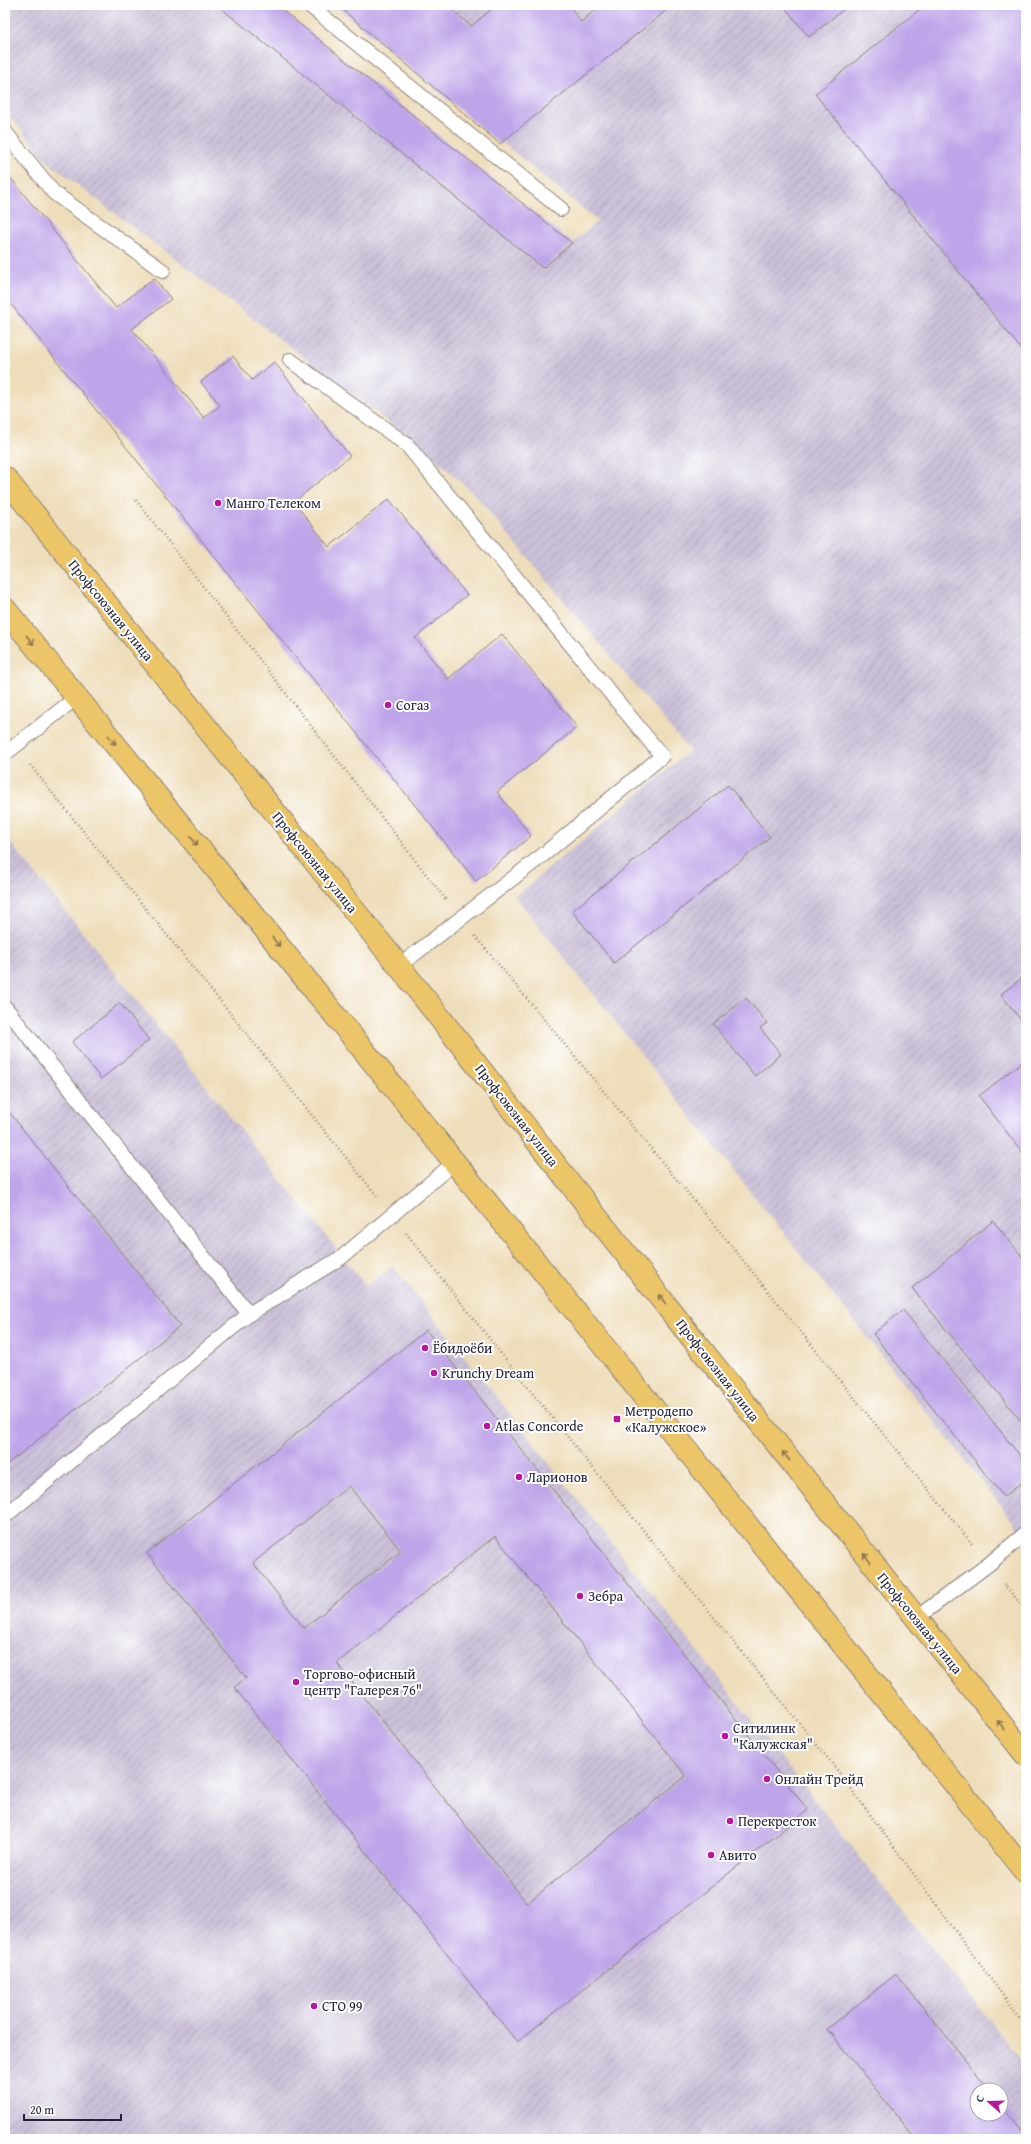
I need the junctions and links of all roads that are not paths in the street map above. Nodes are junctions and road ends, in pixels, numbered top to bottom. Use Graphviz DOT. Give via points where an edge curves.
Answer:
graph roads {
  1 [pos="309,5"];
  2 [pos="5,132"];
  3 [pos="561,209"];
  4 [pos="163,271"];
  5 [pos="290,360"];
  6 [pos="5,478"];
  7 [pos="5,609"];
  8 [pos="77,697"];
  9 [pos="10,750"];
  10 [pos="399,966"];
  11 [pos="5,1007"];
  12 [pos="455,1162"];
  13 [pos="249,1314"];
  14 [pos="5,1516"];
  15 [pos="1026,1533"];
  16 [pos="916,1619"];
  17 [pos="1026,1755"];
  18 [pos="1026,1873"];
  1 -- 3 [label="lane"];
  2 -- 4 [label="lane" via="54,193"];
  5 -- 10 [label="lane" via="406,446 662,756 543,855"];
  6 -- 10 [label="main road, Профсоюзная улица"];
  7 -- 8 [label="main road, one-way"];
  8 -- 9 [label="lane"];
  8 -- 12 [label="main road, one-way"];
  16 -- 10 [label="main road, Профсоюзная улица, one-way"];
  11 -- 13 [label="lane"];
  12 -- 13 [label="lane" via="342,1257"];
  12 -- 18 [label="main road"];
  13 -- 14 [label="lane"];
  15 -- 16 [label="lane"];
  17 -- 16 [label="main road, Профсоюзная улица, one-way"];
}
